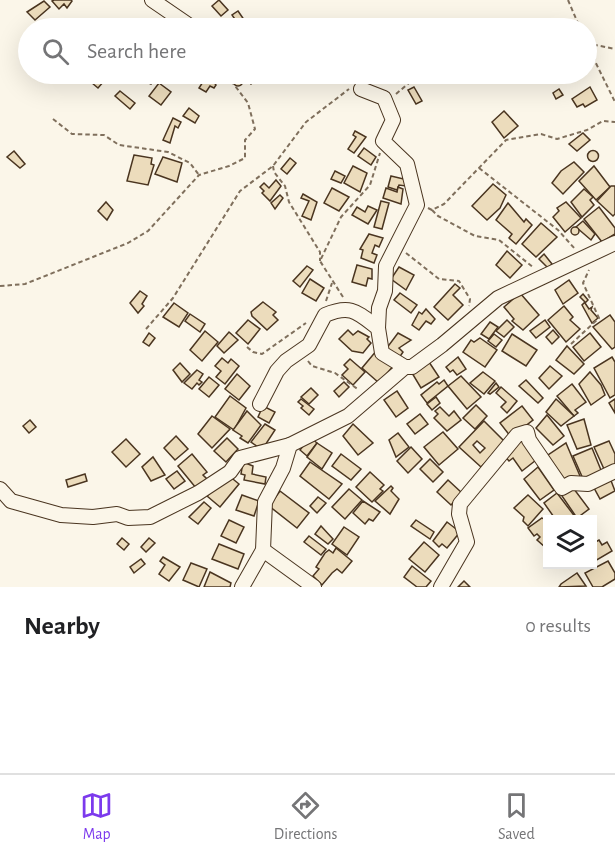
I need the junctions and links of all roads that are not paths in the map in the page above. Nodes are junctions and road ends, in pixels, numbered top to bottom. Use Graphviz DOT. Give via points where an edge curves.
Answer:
graph roads {
  1 [pos="152,0"];
  2 [pos="178,18"];
  3 [pos="361,89"];
  4 [pos="615,243"];
  5 [pos="378,328"];
  6 [pos="405,367"];
  7 [pos="260,404"];
  8 [pos="290,445"];
  9 [pos="615,471"];
  10 [pos="0,489"];
  11 [pos="263,549"];
  12 [pos="242,587"];
  13 [pos="314,587"];
  14 [pos="441,587"];
  1 -- 2 [label="street"];
  3 -- 5 [label="street" via="384,98 393,120 383,141 406,164 417,205 386,266"];
  4 -- 6 [label="street" via="498,298 412,367"];
  5 -- 6 [label="street" via="382,353"];
  5 -- 7 [label="street" via="356,310 339,309 325,315 309,345 277,371"];
  6 -- 8 [label="street" via="348,416"];
  8 -- 10 [label="street" via="240,458 230,472 214,483 150,517 60,515 11,501"];
  8 -- 11 [label="street" via="284,468 265,502"];
  9 -- 14 [label="street" via="588,484 571,483 562,488 527,432 517,435 460,504 467,542"];
  11 -- 12 [label="street"];
  11 -- 13 [label="street"];
}
